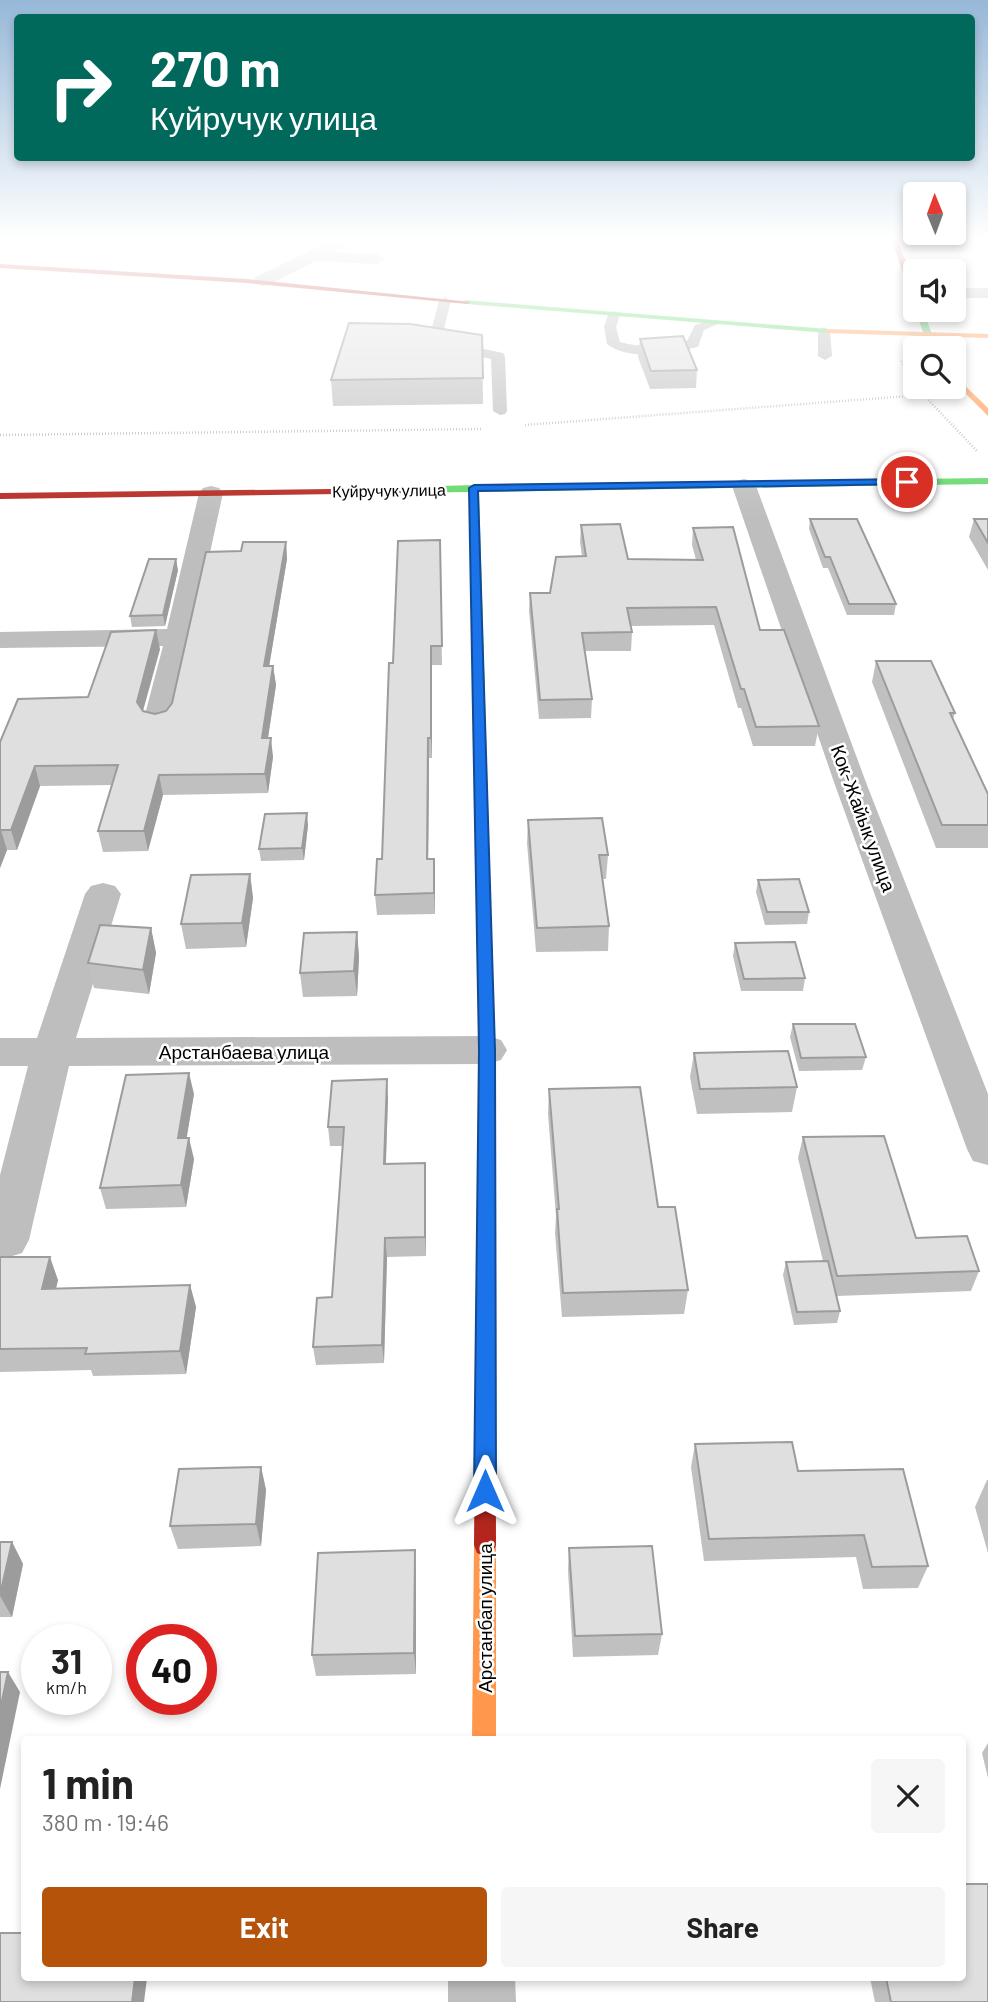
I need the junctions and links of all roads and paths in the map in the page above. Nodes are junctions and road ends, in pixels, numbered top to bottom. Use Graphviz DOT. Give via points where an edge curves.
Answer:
graph roads {
  1 [pos="438,331"];
  2 [pos="611,331"];
  3 [pos="698,331"];
  4 [pos="824,331"];
  5 [pos="828,331"];
  6 [pos="988,336"];
  7 [pos="966,338"];
  8 [pos="903,339"];
  9 [pos="825,356"];
  10 [pos="966,392"];
  11 [pos="925,399"];
  12 [pos="500,411"];
  13 [pos="988,412"];
  14 [pos="980,454"];
  15 [pos="988,481"];
  16 [pos="744,485"];
  17 [pos="474,488"];
  18 [pos="211,493"];
  19 [pos="0,496"];
  20 [pos="179,637"];
  21 [pos="0,640"];
  22 [pos="158,722"];
  23 [pos="103,894"];
  24 [pos="487,1050"];
  25 [pos="0,1052"];
  26 [pos="52,1052"];
  27 [pos="988,1149"];
  28 [pos="6,1240"];
  29 [pos="484,1736"];
  30 [pos="482,1981"];
  31 [pos="482,2002"];
  1 -- 12 [label="lane" via="435,342 498,356"];
  2 -- 3 [label="lane" via="614,344 648,350 694,344"];
  4 -- 9 [label="lane"];
  5 -- 8 [label="street"];
  6 -- 7 [label="street"];
  10 -- 13 [label="street"];
  11 -- 14 [label="path"];
  15 -- 16 [label="street, Куйручук улица"];
  16 -- 17 [label="street, Куйручук улица"];
  16 -- 27 [label="street, Кок-Жайык улица"];
  17 -- 18 [label="street, Куйручук улица"];
  17 -- 24 [label="street, Арстанбап улица"];
  18 -- 19 [label="street, Куйручук улица"];
  18 -- 20 [label="street"];
  20 -- 21 [label="street"];
  20 -- 22 [label="street"];
  23 -- 26 [label="street"];
  24 -- 26 [label="street, Арстанбаева улица"];
  24 -- 29 [label="street, Арстанбап улица"];
  25 -- 26 [label="street, Арстанбаева улица"];
  26 -- 28 [label="street"];
  30 -- 31 [label="street"];
}
